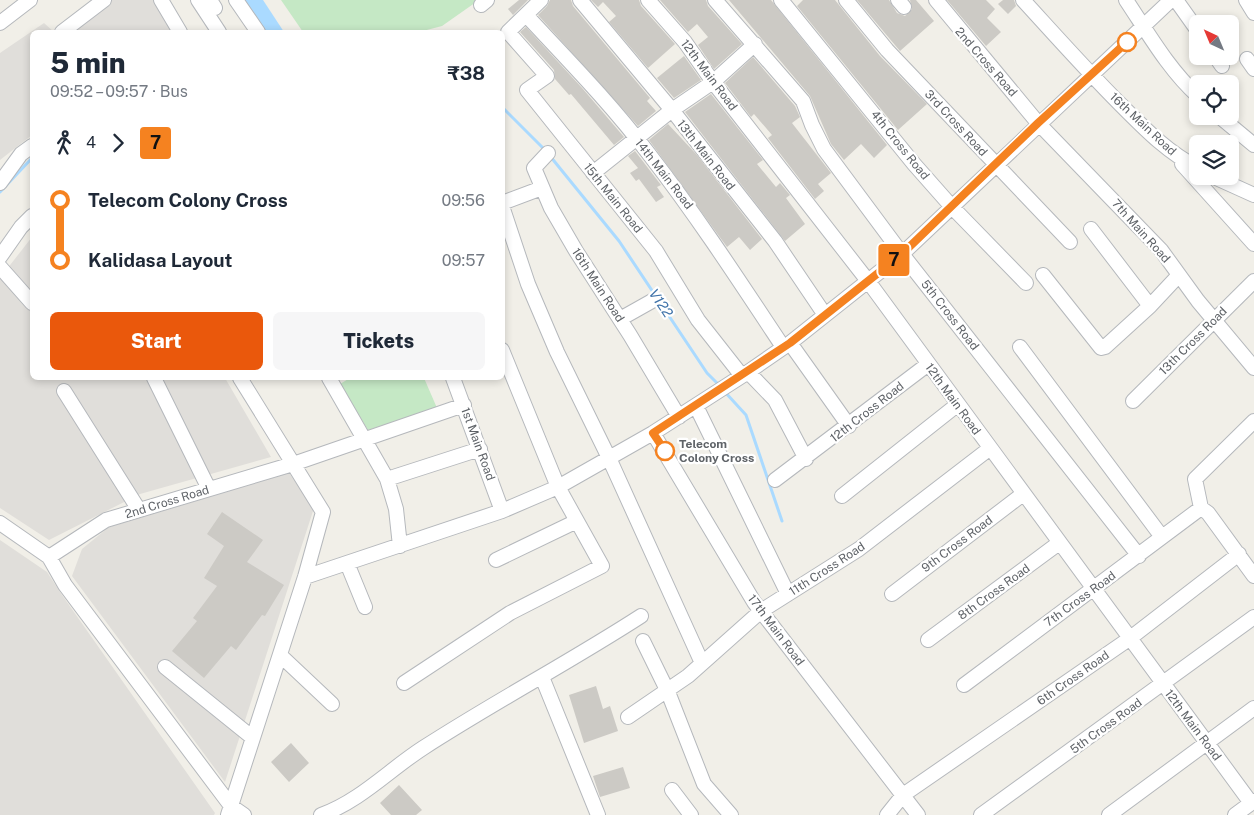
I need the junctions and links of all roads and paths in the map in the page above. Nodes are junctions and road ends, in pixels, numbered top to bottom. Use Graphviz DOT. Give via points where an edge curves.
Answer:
graph roads {
  1 [pos="30,0"];
  2 [pos="104,0"];
  3 [pos="161,0"];
  4 [pos="198,0"];
  5 [pos="236,0"];
  6 [pos="541,0"];
  7 [pos="580,0"];
  8 [pos="648,0"];
  9 [pos="715,0"];
  10 [pos="846,0"];
  11 [pos="936,0"];
  12 [pos="1023,0"];
  13 [pos="1126,0"];
  14 [pos="1171,0"];
  15 [pos="1176,0"];
  16 [pos="1246,0"];
  17 [pos="790,3"];
  18 [pos="1254,13"];
  19 [pos="526,15"];
  20 [pos="1189,18"];
  21 [pos="0,23"];
  22 [pos="1143,26"];
  23 [pos="65,30"];
  24 [pos="179,30"];
  25 [pos="218,30"];
  26 [pos="257,30"];
  27 [pos="755,44"];
  28 [pos="1092,75"];
  29 [pos="713,82"];
  30 [pos="1189,89"];
  31 [pos="672,110"];
  32 [pos="1038,123"];
  33 [pos="1229,125"];
  34 [pos="637,139"];
  35 [pos="1254,145"];
  36 [pos="30,147"];
  37 [pos="548,153"];
  38 [pos="1175,156"];
  39 [pos="1189,163"];
  40 [pos="995,164"];
  41 [pos="593,173"];
  42 [pos="0,183"];
  43 [pos="1232,185"];
  44 [pos="542,188"];
  45 [pos="1254,195"];
  46 [pos="505,204"];
  47 [pos="952,207"];
  48 [pos="505,213"];
  49 [pos="30,218"];
  50 [pos="1090,229"];
  51 [pos="1070,242"];
  52 [pos="1254,244"];
  53 [pos="902,254"];
  54 [pos="0,257"];
  55 [pos="0,266"];
  56 [pos="1043,275"];
  57 [pos="1179,275"];
  58 [pos="868,281"];
  59 [pos="1254,281"];
  60 [pos="1026,284"];
  61 [pos="30,301"];
  62 [pos="652,301"];
  63 [pos="1150,306"];
  64 [pos="825,316"];
  65 [pos="620,319"];
  66 [pos="1214,320"];
  67 [pos="786,345"];
  68 [pos="1020,347"];
  69 [pos="505,357"];
  70 [pos="928,365"];
  71 [pos="1254,368"];
  72 [pos="745,374"];
  73 [pos="155,380"];
  74 [pos="241,380"];
  75 [pos="334,380"];
  76 [pos="454,380"];
  77 [pos="64,391"];
  78 [pos="1133,401"];
  79 [pos="957,405"];
  80 [pos="464,406"];
  81 [pos="696,406"];
  82 [pos="679,417"];
  83 [pos="1254,421"];
  84 [pos="849,426"];
  85 [pos="653,433"];
  86 [pos="365,438"];
  87 [pos="480,449"];
  88 [pos="989,449"];
  89 [pos="609,458"];
  90 [pos="806,459"];
  91 [pos="293,464"];
  92 [pos="387,479"];
  93 [pos="775,480"];
  94 [pos="558,487"];
  95 [pos="209,489"];
  96 [pos="1023,494"];
  97 [pos="842,496"];
  98 [pos="139,510"];
  99 [pos="1198,510"];
  100 [pos="502,511"];
  101 [pos="577,521"];
  102 [pos="0,523"];
  103 [pos="1162,537"];
  104 [pos="1059,544"];
  105 [pos="400,546"];
  106 [pos="1239,554"];
  107 [pos="1139,556"];
  108 [pos="49,557"];
  109 [pos="496,560"];
  110 [pos="347,563"];
  111 [pos="1254,576"];
  112 [pos="305,577"];
  113 [pos="1092,590"];
  114 [pos="788,594"];
  115 [pos="892,594"];
  116 [pos="365,606"];
  117 [pos="761,611"];
  118 [pos="641,616"];
  119 [pos="1254,618"];
  120 [pos="1129,639"];
  121 [pos="928,640"];
  122 [pos="643,641"];
  123 [pos="280,655"];
  124 [pos="702,664"];
  125 [pos="165,667"];
  126 [pos="542,676"];
  127 [pos="404,683"];
  128 [pos="964,685"];
  129 [pos="1163,685"];
  130 [pos="668,692"];
  131 [pos="332,704"];
  132 [pos="1254,708"];
  133 [pos="628,717"];
  134 [pos="253,738"];
  135 [pos="1206,743"];
  136 [pos="672,790"];
  137 [pos="902,795"];
  138 [pos="1253,802"];
  139 [pos="230,811"];
  140 [pos="727,814"];
  141 [pos="244,815"];
  142 [pos="321,815"];
  143 [pos="598,815"];
  144 [pos="691,815"];
  145 [pos="888,815"];
  146 [pos="918,815"];
  147 [pos="981,815"];
  148 [pos="1109,815"];
  149 [pos="1236,815"];
  1 -- 21 [label="street"];
  2 -- 23 [label="street"];
  3 -- 24 [label="street"];
  4 -- 25 [label="street"];
  5 -- 26 [label="street"];
  6 -- 19 [label="street"];
  7 -- 31 [label="street, 13th Main Road"];
  8 -- 29 [label="street, 12th Main Road" via="685,42"];
  9 -- 27 [label="street, 5th Cross Road"];
  10 -- 40 [label="street, 3rd Cross Road" via="887,50"];
  11 -- 32 [label="street, 2nd Cross Road"];
  12 -- 28 [label="street, 16th Main Road"];
  13 -- 22 [label="street"];
  14 -- 22 [label="street"];
  15 -- 20 [label="street"];
  16 -- 18 [label="street"];
  17 -- 47 [label="street, 4th Cross Road" via="914,164"];
  19 -- 34 [label="street, 14th Main Road"];
  19 -- 41 [label="street, 15th Main Road" via="508,32 547,76 527,90"];
  22 -- 28 [label="street"];
  22 -- 30 [label="street"];
  27 -- 29 [label="street"];
  27 -- 53 [label="street, 5th Cross Road" via="803,101 824,149"];
  28 -- 32 [label="street"];
  28 -- 38 [label="street, 16th Main Road"];
  29 -- 31 [label="street"];
  29 -- 58 [label="street, 12th Main Road"];
  31 -- 34 [label="street"];
  31 -- 64 [label="street, 13th Main Road" via="775,242"];
  32 -- 40 [label="street"];
  32 -- 57 [label="street, 7th Main Road" via="1161,250"];
  33 -- 35 [label="street"];
  34 -- 41 [label="street"];
  34 -- 67 [label="street, 14th Main Road"];
  36 -- 42 [label="street" via="21,154"];
  37 -- 44 [label="street, 16th Main Road" via="534,168"];
  38 -- 39 [label="street, 16th Main Road"];
  38 -- 52 [label="street"];
  40 -- 47 [label="street"];
  40 -- 51 [label="street, 3rd Cross Road"];
  41 -- 72 [label="street, 15th Main Road" via="656,251 698,320"];
  43 -- 45 [label="street"];
  44 -- 46 [label="street"];
  44 -- 65 [label="street, 16th Main Road" via="576,251"];
  47 -- 53 [label="street"];
  47 -- 60 [label="street, 4th Cross Road"];
  48 -- 89 [label="street" via="557,352"];
  49 -- 54 [label="street"];
  50 -- 63 [label="street"];
  53 -- 58 [label="street"];
  53 -- 107 [label="street, 5th Cross Road"];
  55 -- 61 [label="street"];
  56 -- 63 [label="street" via="1101,348"];
  57 -- 63 [label="street"];
  57 -- 66 [label="street, 7th Main Road"];
  58 -- 64 [label="street"];
  58 -- 70 [label="street, 12th Main Road"];
  59 -- 66 [label="street, 13th Cross Road"];
  62 -- 65 [label="street"];
  64 -- 67 [label="street"];
  65 -- 82 [label="street, 16th Main Road"];
  66 -- 71 [label="street, 7th Main Road"];
  66 -- 78 [label="street, 13th Cross Road"];
  67 -- 72 [label="street"];
  67 -- 84 [label="street, 14th Main Road"];
  68 -- 103 [label="street"];
  69 -- 94 [label="street"];
  70 -- 79 [label="street, 12th Main Road"];
  70 -- 84 [label="street, 12th Cross Road"];
  72 -- 81 [label="street"];
  72 -- 90 [label="street, 15th Main Road" via="775,400"];
  73 -- 95 [label="street"];
  74 -- 91 [label="street"];
  75 -- 86 [label="street"];
  76 -- 80 [label="street, 1st Main Road"];
  77 -- 98 [label="street"];
  79 -- 88 [label="street, 12th Main Road"];
  79 -- 97 [label="street"];
  80 -- 86 [label="street, 2nd Cross Road"];
  80 -- 87 [label="street, 1st Main Road"];
  81 -- 82 [label="street"];
  81 -- 114 [label="street"];
  82 -- 85 [label="street"];
  83 -- 99 [label="street" via="1195,479"];
  84 -- 90 [label="street, 12th Cross Road"];
  85 -- 89 [label="street"];
  85 -- 117 [label="street, 17th Main Road"];
  86 -- 91 [label="street, 2nd Cross Road"];
  86 -- 92 [label="street"];
  87 -- 92 [label="street"];
  87 -- 100 [label="street, 1st Main Road"];
  88 -- 96 [label="street, 12th Main Road"];
  88 -- 114 [label="street, 11th Cross Road" via="859,549"];
  89 -- 94 [label="street"];
  89 -- 124 [label="street"];
  90 -- 93 [label="street, 12th Cross Road"];
  91 -- 95 [label="street, 2nd Cross Road"];
  91 -- 112 [label="street" via="323,512"];
  92 -- 105 [label="street" via="396,509"];
  94 -- 100 [label="street"];
  94 -- 101 [label="street"];
  95 -- 98 [label="street, 2nd Cross Road"];
  96 -- 104 [label="street, 12th Main Road"];
  96 -- 115 [label="street, 9th Cross Road"];
  98 -- 108 [label="street, 2nd Cross Road" via="106,520"];
  99 -- 103 [label="street, 7th Cross Road"];
  99 -- 106 [label="street" via="1208,513"];
  100 -- 105 [label="street"];
  101 -- 109 [label="street"];
  101 -- 127 [label="street" via="602,566 510,613"];
  102 -- 108 [label="street"];
  103 -- 107 [label="street, 7th Cross Road"];
  104 -- 113 [label="street, 12th Main Road"];
  104 -- 121 [label="street, 8th Cross Road"];
  105 -- 110 [label="street"];
  106 -- 111 [label="street"];
  106 -- 120 [label="street, 6th Cross Road"];
  107 -- 113 [label="street, 7th Cross Road"];
  108 -- 139 [label="street" via="65,585"];
  110 -- 112 [label="street"];
  110 -- 116 [label="street"];
  112 -- 123 [label="street"];
  113 -- 120 [label="street, 12th Main Road"];
  113 -- 128 [label="street, 7th Cross Road"];
  114 -- 117 [label="street, 11th Cross Road"];
  117 -- 124 [label="street, 11th Cross Road"];
  117 -- 137 [label="street, 17th Main Road"];
  118 -- 126 [label="street"];
  119 -- 129 [label="street, 5th Cross Road"];
  120 -- 129 [label="street, 12th Main Road"];
  120 -- 137 [label="street, 6th Cross Road"];
  122 -- 130 [label="street"];
  123 -- 131 [label="street"];
  123 -- 134 [label="street"];
  124 -- 130 [label="street, 11th Cross Road"];
  125 -- 134 [label="street"];
  126 -- 142 [label="street" via="421,750 360,795"];
  126 -- 143 [label="street"];
  129 -- 135 [label="street, 12th Main Road"];
  129 -- 147 [label="street, 5th Cross Road"];
  130 -- 133 [label="street, 11th Cross Road"];
  130 -- 140 [label="street" via="704,784"];
  132 -- 135 [label="street"];
  134 -- 139 [label="street"];
  135 -- 138 [label="street, 12th Main Road"];
  135 -- 148 [label="street"];
  136 -- 144 [label="street"];
  137 -- 145 [label="street"];
  137 -- 146 [label="street, 17th Main Road"];
  138 -- 149 [label="street"];
  139 -- 141 [label="street"];
}
